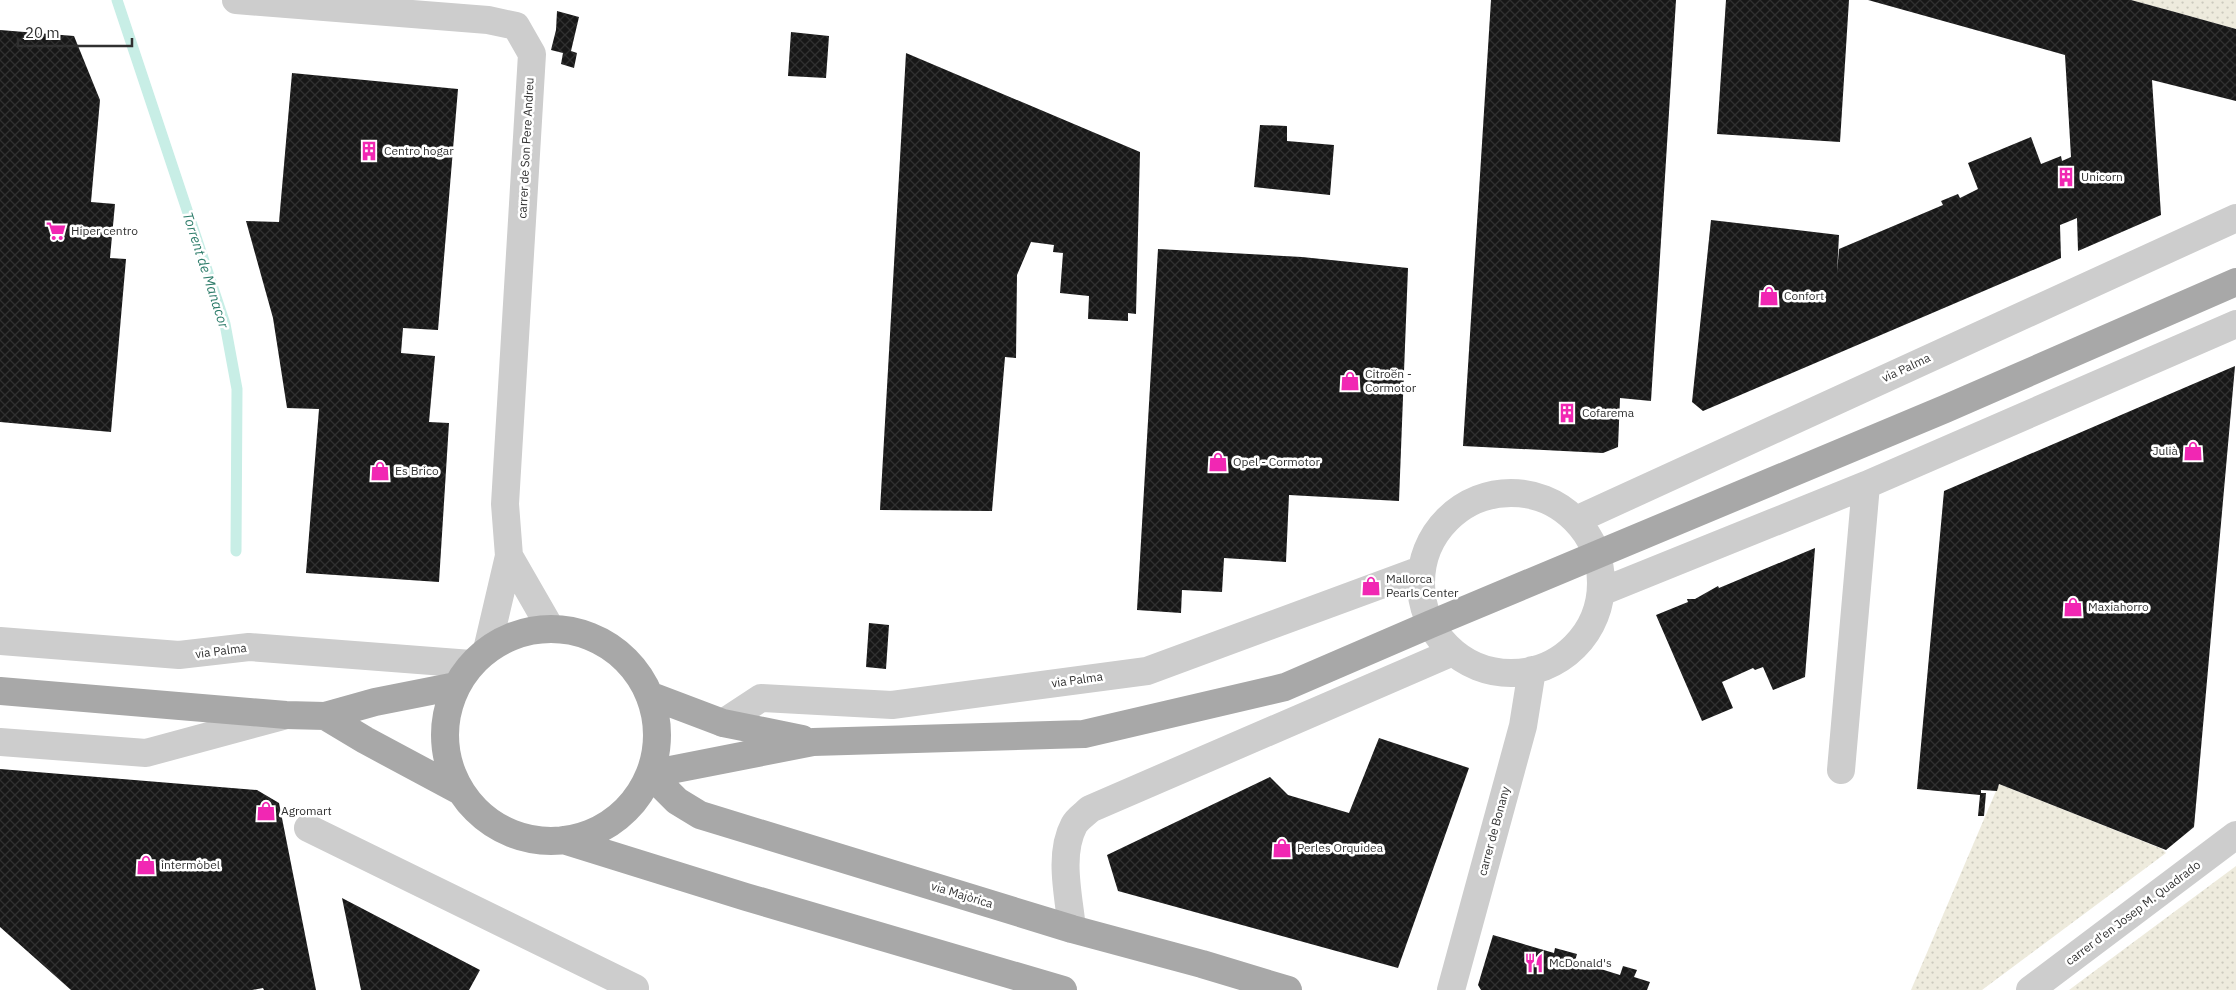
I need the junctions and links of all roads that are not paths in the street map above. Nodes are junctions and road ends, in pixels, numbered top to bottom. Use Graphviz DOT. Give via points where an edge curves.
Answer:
graph roads {
  1 [pos="236,0"];
  2 [pos="2236,218"];
  3 [pos="2236,282"];
  4 [pos="2236,324"];
  5 [pos="1866,485"];
  6 [pos="1576,520"];
  7 [pos="1597,555"];
  8 [pos="508,556"];
  9 [pos="1421,570"];
  10 [pos="1601,592"];
  11 [pos="1431,624"];
  12 [pos="551,629"];
  13 [pos="0,641"];
  14 [pos="1453,652"];
  15 [pos="472,667"];
  16 [pos="1532,670"];
  17 [pos="0,691"];
  18 [pos="649,695"];
  19 [pos="286,715"];
  20 [pos="325,716"];
  21 [pos="722,723"];
  22 [pos="0,742"];
  23 [pos="813,742"];
  24 [pos="1841,770"];
  25 [pos="650,774"];
  26 [pos="460,791"];
  27 [pos="308,828"];
  28 [pos="2236,835"];
  29 [pos="563,840"];
  30 [pos="1072,929"];
  31 [pos="635,988"];
  32 [pos="1063,990"];
  33 [pos="1288,990"];
  34 [pos="1451,990"];
  35 [pos="2030,990"];
  1 -- 8 [label="street, carrer de Son Pere Andreu" via="488,20 516,26 532,54 505,504"];
  2 -- 6 [label="street, via Palma"];
  3 -- 7 [label="main road"];
  4 -- 5 [label="street"];
  5 -- 10 [label="street"];
  5 -- 24 [label="street"];
  6 -- 7 [label="street" via="1589,536"];
  6 -- 9 [label="street" via="1553,503 1526,493 1488,496 1470,502 1447,519 1430,542"];
  7 -- 10 [label="street"];
  7 -- 11 [label="main road"];
  8 -- 12 [label="street"];
  8 -- 15 [label="street"];
  9 -- 11 [label="street" via="1422,598"];
  9 -- 21 [label="street, via Palma" via="1147,671 892,705 761,698"];
  10 -- 16 [label="street" via="1594,618 1579,642 1558,660"];
  11 -- 14 [label="street"];
  11 -- 23 [label="main road" via="1285,687 1084,734"];
  12 -- 15 [label="main road" via="517,635"];
  12 -- 18 [label="main road" via="597,639 633,667"];
  13 -- 15 [label="street, via Palma" via="180,656 249,647"];
  14 -- 16 [label="street" via="1477,666 1504,672"];
  14 -- 30 [label="street" via="1090,809 1075,823 1068,840 1066,862"];
  15 -- 20 [label="main road" via="375,702"];
  15 -- 26 [label="main road" via="445,722 450,768"];
  16 -- 34 [label="street, carrer de Bonany" via="1523,726"];
  17 -- 19 [label="main road"];
  18 -- 21 [label="main road"];
  18 -- 25 [label="main road" via="657,731"];
  19 -- 20 [label="main road"];
  19 -- 22 [label="street" via="146,753"];
  20 -- 26 [label="main road"];
  21 -- 23 [label="main road"];
  23 -- 25 [label="main road"];
  25 -- 29 [label="main road" via="636,798 617,818 592,832"];
  25 -- 30 [label="main road, via Majòrica" via="677,801 700,815"];
  26 -- 29 [label="main road" via="478,813 503,830 531,840"];
  27 -- 31 [label="street"];
  28 -- 35 [label="street, carrer d'en Josep M. Quadrado"];
  29 -- 32 [label="main road"];
  30 -- 33 [label="main road, via Majòrica"];
}
